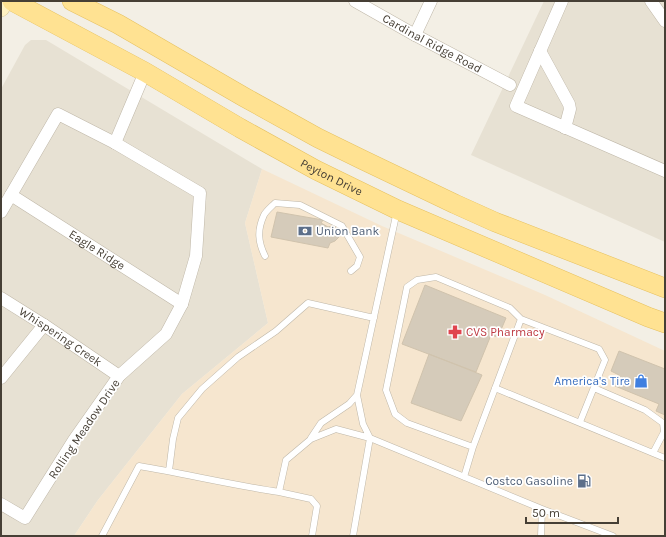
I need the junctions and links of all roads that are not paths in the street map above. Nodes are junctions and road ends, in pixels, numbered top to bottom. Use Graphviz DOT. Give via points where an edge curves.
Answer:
graph roads {
  1 [pos="4,1"];
  2 [pos="12,1"];
  3 [pos="72,1"];
  4 [pos="355,1"];
  5 [pos="431,1"];
  6 [pos="562,1"];
  7 [pos="651,1"];
  8 [pos="1,8"];
  9 [pos="665,21"];
  10 [pos="415,35"];
  11 [pos="540,50"];
  12 [pos="145,72"];
  13 [pos="510,85"];
  14 [pos="565,128"];
  15 [pos="115,143"];
  16 [pos="665,171"];
  17 [pos="11,195"];
  18 [pos="398,210"];
  19 [pos="1,212"];
  20 [pos="265,256"];
  21 [pos="351,271"];
  22 [pos="665,288"];
  23 [pos="1,298"];
  24 [pos="182,304"];
  25 [pos="374,318"];
  26 [pos="521,319"];
  27 [pos="665,323"];
  28 [pos="44,325"];
  29 [pos="119,376"];
  30 [pos="1,378"];
  31 [pos="495,388"];
  32 [pos="594,388"];
  33 [pos="357,395"];
  34 [pos="580,422"];
  35 [pos="311,438"];
  36 [pos="370,438"];
  37 [pos="474,447"];
  38 [pos="653,453"];
  39 [pos="665,458"];
  40 [pos="169,471"];
  41 [pos="464,477"];
  42 [pos="279,492"];
  43 [pos="1,504"];
  44 [pos="542,509"];
  45 [pos="102,536"];
  46 [pos="312,536"];
  47 [pos="353,536"];
  48 [pos="541,536"];
  49 [pos="613,536"];
  1 -- 8 [label="main road"];
  2 -- 12 [label="main road, Peyton Drive"];
  3 -- 22 [label="main road" via="118,24 318,138 363,160 495,222"];
  4 -- 10 [label="street, Cardinal Ridge Road"];
  5 -- 10 [label="street"];
  6 -- 11 [label="street"];
  7 -- 9 [label="street"];
  10 -- 13 [label="street, Cardinal Ridge Road"];
  11 -- 14 [label="street" via="569,104"];
  11 -- 14 [label="street" via="516,106"];
  12 -- 15 [label="street"];
  12 -- 18 [label="main road, Peyton Drive" via="316,170"];
  14 -- 16 [label="street"];
  15 -- 17 [label="street" via="58,114"];
  15 -- 24 [label="street, Rolling Meadow Drive" via="200,193 196,256"];
  17 -- 19 [label="street"];
  17 -- 24 [label="street, Eagle Ridge"];
  18 -- 25 [label="lane"];
  18 -- 27 [label="main road, Peyton Drive"];
  20 -- 21 [label="lane" via="260,245 259,232 264,214 275,203 300,205 342,226 360,257 358,266"];
  23 -- 28 [label="street, Whispering Creek"];
  24 -- 29 [label="street, Rolling Meadow Drive" via="166,334"];
  25 -- 33 [label="lane"];
  25 -- 40 [label="lane" via="308,303 276,331 238,357 202,389 178,418"];
  26 -- 31 [label="lane"];
  26 -- 32 [label="lane" via="599,349 605,360"];
  26 -- 37 [label="lane" via="510,308 436,277 417,280 408,287 386,390 395,414 407,424"];
  28 -- 29 [label="street, Whispering Creek"];
  28 -- 30 [label="street"];
  29 -- 43 [label="street, Rolling Meadow Drive" via="74,440 25,518"];
  31 -- 34 [label="lane"];
  31 -- 37 [label="lane"];
  32 -- 34 [label="lane"];
  32 -- 38 [label="lane" via="645,410 663,423 664,432"];
  33 -- 35 [label="lane" via="349,404 321,423"];
  33 -- 36 [label="lane" via="363,424"];
  34 -- 38 [label="lane"];
  35 -- 36 [label="lane" via="336,429"];
  35 -- 42 [label="lane" via="286,460"];
  36 -- 41 [label="lane"];
  36 -- 47 [label="lane"];
  37 -- 41 [label="lane"];
  38 -- 39 [label="lane"];
  40 -- 42 [label="lane"];
  40 -- 45 [label="lane" via="139,466"];
  41 -- 44 [label="lane"];
  42 -- 46 [label="lane" via="311,499 317,506"];
  44 -- 48 [label="lane"];
  44 -- 49 [label="lane"];
}
